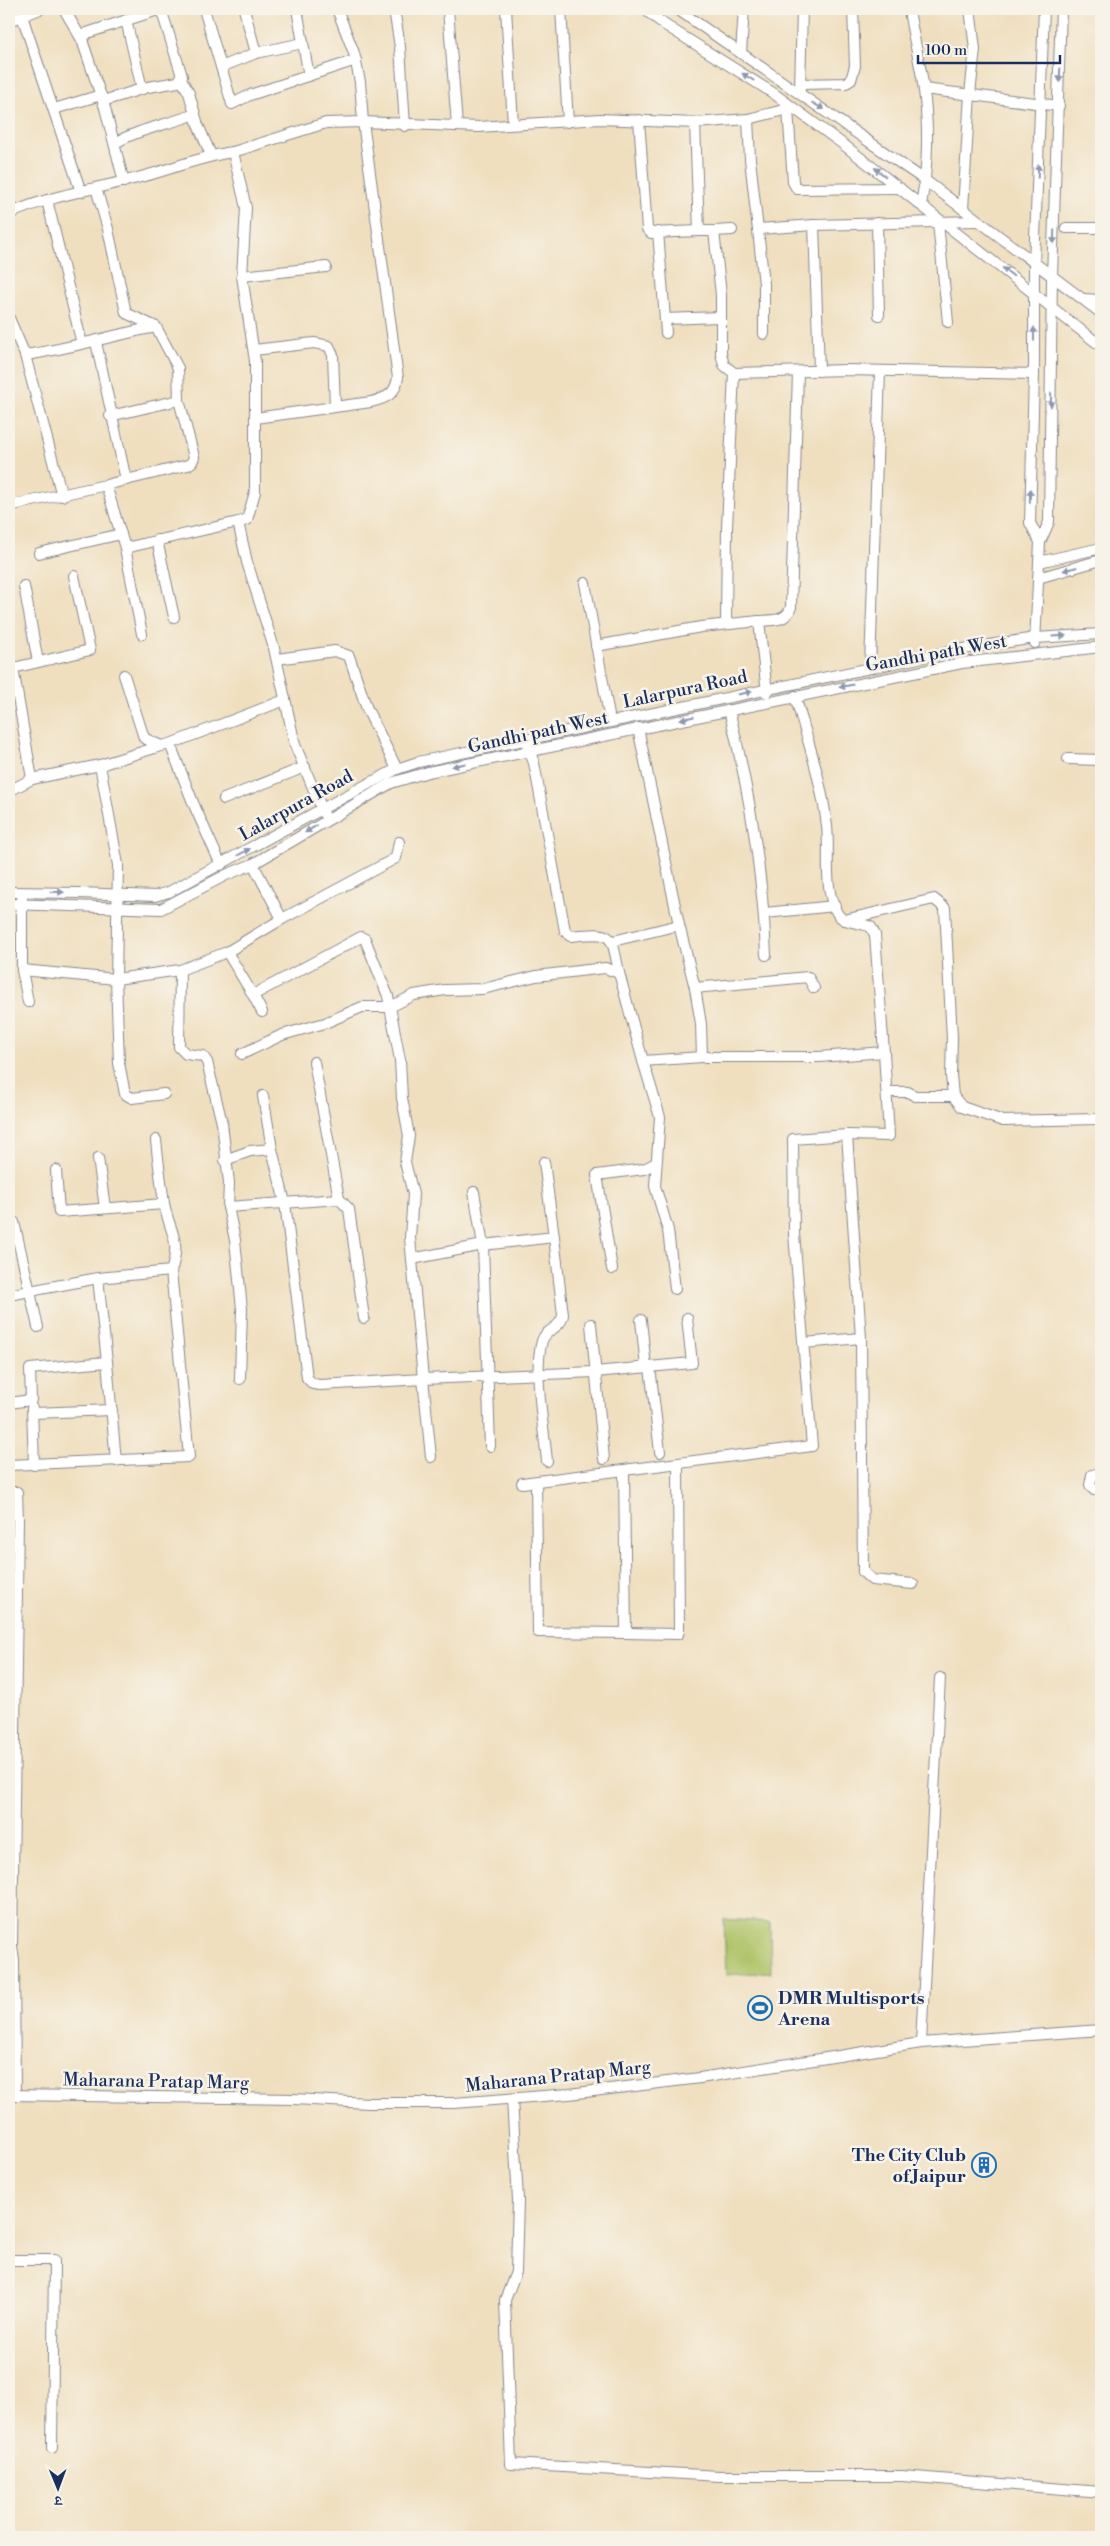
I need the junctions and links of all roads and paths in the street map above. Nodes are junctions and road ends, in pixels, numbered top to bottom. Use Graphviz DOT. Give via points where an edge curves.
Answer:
graph roads {
  1 [pos="40,9"];
  2 [pos="64,9"];
  3 [pos="161,9"];
  4 [pos="204,9"];
  5 [pos="244,9"];
  6 [pos="297,9"];
  7 [pos="337,9"];
  8 [pos="394,9"];
  9 [pos="448,9"];
  10 [pos="506,9"];
  11 [pos="561,9"];
  12 [pos="644,9"];
  13 [pos="677,9"];
  14 [pos="744,9"];
  15 [pos="802,9"];
  16 [pos="852,9"];
  17 [pos="909,9"];
  18 [pos="970,9"];
  19 [pos="1044,9"];
  20 [pos="1061,9"];
  21 [pos="22,16"];
  22 [pos="126,20"];
  23 [pos="9,21"];
  24 [pos="82,40"];
  25 [pos="303,43"];
  26 [pos="256,53"];
  27 [pos="741,53"];
  28 [pos="356,60"];
  29 [pos="221,67"];
  30 [pos="309,76"];
  31 [pos="180,79"];
  32 [pos="801,84"];
  33 [pos="142,89"];
  34 [pos="924,89"];
  35 [pos="970,94"];
  36 [pos="799,96"];
  37 [pos="102,98"];
  38 [pos="1041,105"];
  39 [pos="1059,106"];
  40 [pos="793,109"];
  41 [pos="54,110"];
  42 [pos="195,114"];
  43 [pos="748,119"];
  44 [pos="639,120"];
  45 [pos="363,122"];
  46 [pos="568,122"];
  47 [pos="694,123"];
  48 [pos="513,124"];
  49 [pos="405,126"];
  50 [pos="457,126"];
  51 [pos="114,142"];
  52 [pos="233,152"];
  53 [pos="211,155"];
  54 [pos="926,181"];
  55 [pos="124,182"];
  56 [pos="96,188"];
  57 [pos="900,188"];
  58 [pos="81,192"];
  59 [pos="48,200"];
  60 [pos="921,205"];
  61 [pos="963,209"];
  62 [pos="9,214"];
  63 [pos="978,221"];
  64 [pos="877,223"];
  65 [pos="942,223"];
  66 [pos="814,225"];
  67 [pos="1066,228"];
  68 [pos="1101,228"];
  69 [pos="759,229"];
  70 [pos="732,230"];
  71 [pos="714,231"];
  72 [pos="658,232"];
  73 [pos="699,232"];
  74 [pos="1034,264"];
  75 [pos="326,267"];
  76 [pos="242,276"];
  77 [pos="1052,277"];
  78 [pos="1034,292"];
  79 [pos="1082,298"];
  80 [pos="1101,300"];
  81 [pos="1052,306"];
  82 [pos="1101,313"];
  83 [pos="879,315"];
  84 [pos="720,317"];
  85 [pos="9,318"];
  86 [pos="665,319"];
  87 [pos="948,322"];
  88 [pos="156,326"];
  89 [pos="666,333"];
  90 [pos="764,334"];
  91 [pos="96,342"];
  92 [pos="82,344"];
  93 [pos="1101,346"];
  94 [pos="254,350"];
  95 [pos="25,355"];
  96 [pos="819,371"];
  97 [pos="880,371"];
  98 [pos="798,372"];
  99 [pos="734,373"];
  100 [pos="1034,374"];
  101 [pos="180,400"];
  102 [pos="335,406"];
  103 [pos="110,416"];
  104 [pos="255,418"];
  105 [pos="126,480"];
  106 [pos="106,485"];
  107 [pos="62,496"];
  108 [pos="9,506"];
  109 [pos="238,522"];
  110 [pos="121,534"];
  111 [pos="157,540"];
  112 [pos="1040,542"];
  113 [pos="125,548"];
  114 [pos="1101,548"];
  115 [pos="39,554"];
  116 [pos="1101,560"];
  117 [pos="1039,562"];
  118 [pos="74,576"];
  119 [pos="1038,578"];
  120 [pos="585,583"];
  121 [pos="24,586"];
  122 [pos="174,617"];
  123 [pos="758,621"];
  124 [pos="726,623"];
  125 [pos="142,634"];
  126 [pos="1101,634"];
  127 [pos="1035,638"];
  128 [pos="596,646"];
  129 [pos="1101,646"];
  130 [pos="1036,652"];
  131 [pos="276,659"];
  132 [pos="38,662"];
  133 [pos="11,668"];
  134 [pos="870,668"];
  135 [pos="124,675"];
  136 [pos="766,688"];
  137 [pos="794,696"];
  138 [pos="285,700"];
  139 [pos="769,701"];
  140 [pos="729,710"];
  141 [pos="610,721"];
  142 [pos="638,728"];
  143 [pos="525,739"];
  144 [pos="166,745"];
  145 [pos="530,750"];
  146 [pos="1068,759"];
  147 [pos="1101,760"];
  148 [pos="100,765"];
  149 [pos="305,767"];
  150 [pos="397,769"];
  151 [pos="32,779"];
  152 [pos="9,791"];
  153 [pos="224,798"];
  154 [pos="322,809"];
  155 [pos="326,819"];
  156 [pos="399,842"];
  157 [pos="221,864"];
  158 [pos="253,864"];
  159 [pos="9,892"];
  160 [pos="22,892"];
  161 [pos="117,896"];
  162 [pos="22,903"];
  163 [pos="9,904"];
  164 [pos="835,906"];
  165 [pos="117,908"];
  166 [pos="765,913"];
  167 [pos="282,919"];
  168 [pos="844,920"];
  169 [pos="679,925"];
  170 [pos="613,941"];
  171 [pos="228,952"];
  172 [pos="766,955"];
  173 [pos="22,970"];
  174 [pos="180,970"];
  175 [pos="619,973"];
  176 [pos="116,980"];
  177 [pos="695,988"];
  178 [pos="814,988"];
  179 [pos="253,995"];
  180 [pos="28,1002"];
  181 [pos="390,1007"];
  182 [pos="262,1012"];
  183 [pos="884,1052"];
  184 [pos="242,1054"];
  185 [pos="702,1057"];
  186 [pos="643,1061"];
  187 [pos="314,1062"];
  188 [pos="887,1092"];
  189 [pos="164,1094"];
  190 [pos="263,1096"];
  191 [pos="954,1096"];
  192 [pos="1101,1119"];
  193 [pos="847,1135"];
  194 [pos="156,1140"];
  195 [pos="272,1149"];
  196 [pos="98,1158"];
  197 [pos="225,1160"];
  198 [pos="544,1162"];
  199 [pos="656,1163"];
  200 [pos="56,1170"];
  201 [pos="474,1192"];
  202 [pos="339,1199"];
  203 [pos="285,1203"];
  204 [pos="164,1204"];
  205 [pos="228,1207"];
  206 [pos="105,1208"];
  207 [pos="14,1222"];
  208 [pos="554,1237"];
  209 [pos="483,1245"];
  210 [pos="412,1259"];
  211 [pos="612,1269"];
  212 [pos="171,1271"];
  213 [pos="98,1278"];
  214 [pos="675,1289"];
  215 [pos="31,1290"];
  216 [pos="9,1295"];
  217 [pos="364,1318"];
  218 [pos="687,1318"];
  219 [pos="641,1320"];
  220 [pos="591,1324"];
  221 [pos="38,1326"];
  222 [pos="861,1338"];
  223 [pos="804,1343"];
  224 [pos="107,1362"];
  225 [pos="648,1367"];
  226 [pos="595,1372"];
  227 [pos="539,1376"];
  228 [pos="488,1377"];
  229 [pos="240,1379"];
  230 [pos="423,1379"];
  231 [pos="31,1400"];
  232 [pos="9,1402"];
  233 [pos="112,1410"];
  234 [pos="33,1413"];
  235 [pos="490,1446"];
  236 [pos="660,1452"];
  237 [pos="431,1457"];
  238 [pos="604,1458"];
  239 [pos="116,1461"];
  240 [pos="547,1461"];
  241 [pos="678,1464"];
  242 [pos="9,1465"];
  243 [pos="34,1465"];
  244 [pos="624,1470"];
  245 [pos="1101,1473"];
  246 [pos="536,1482"];
  247 [pos="522,1483"];
  248 [pos="1101,1490"];
  249 [pos="9,1492"];
  250 [pos="13,1536"];
  251 [pos="13,1571"];
  252 [pos="913,1584"];
  253 [pos="12,1619"];
  254 [pos="626,1633"];
  255 [pos="940,1678"];
  256 [pos="12,1782"];
  257 [pos="11,1830"];
  258 [pos="10,1946"];
  259 [pos="1101,2030"];
  260 [pos="921,2043"];
  261 [pos="11,2097"];
  262 [pos="512,2099"];
  263 [pos="9,2260"];
  264 [pos="52,2448"];
  265 [pos="1101,2492"];
  1 -- 21 [label="street"];
  2 -- 24 [label="street"];
  3 -- 22 [label="street"];
  3 -- 31 [label="street" via="182,76"];
  4 -- 29 [label="street"];
  5 -- 26 [label="street"];
  6 -- 25 [label="street"];
  7 -- 28 [label="street"];
  8 -- 49 [label="street"];
  9 -- 50 [label="street"];
  10 -- 48 [label="street"];
  11 -- 46 [label="street"];
  40 -- 12 [label="street, one-way"];
  13 -- 27 [label="street"];
  14 -- 27 [label="street"];
  15 -- 32 [label="street"];
  16 -- 32 [label="street" via="855,66 851,80 846,83"];
  17 -- 34 [label="street"];
  18 -- 35 [label="street" via="976,49"];
  19 -- 38 [label="street"];
  20 -- 39 [label="street, one-way"];
  21 -- 23 [label="street"];
  21 -- 41 [label="street"];
  22 -- 24 [label="street" via="87,33"];
  22 -- 33 [label="street"];
  24 -- 37 [label="street"];
  25 -- 26 [label="street"];
  25 -- 30 [label="street"];
  26 -- 29 [label="street"];
  27 -- 36 [label="street"];
  28 -- 30 [label="street"];
  28 -- 45 [label="street"];
  29 -- 30 [label="street" via="232,104"];
  31 -- 33 [label="street"];
  31 -- 42 [label="street" via="189,93"];
  32 -- 36 [label="street"];
  33 -- 37 [label="street"];
  34 -- 35 [label="street"];
  34 -- 54 [label="street" via="928,131"];
  35 -- 38 [label="street"];
  35 -- 61 [label="street"];
  36 -- 40 [label="street"];
  36 -- 54 [label="street, one-way" via="826,110"];
  37 -- 41 [label="street"];
  37 -- 51 [label="street"];
  38 -- 39 [label="street"];
  74 -- 38 [label="street, one-way"];
  39 -- 77 [label="street, one-way"];
  40 -- 43 [label="street"];
  57 -- 40 [label="street, one-way"];
  40 -- 57 [label="street" via="793,182 797,189"];
  41 -- 58 [label="street"];
  42 -- 51 [label="street" via="138,130"];
  42 -- 53 [label="street"];
  43 -- 47 [label="street"];
  43 -- 69 [label="street"];
  44 -- 46 [label="street"];
  44 -- 47 [label="street"];
  44 -- 72 [label="street" via="647,229 651,233"];
  45 -- 49 [label="street"];
  45 -- 52 [label="street" via="326,123"];
  45 -- 102 [label="street" via="398,378 396,388 387,397"];
  46 -- 48 [label="street"];
  47 -- 73 [label="street"];
  48 -- 50 [label="street"];
  49 -- 50 [label="street"];
  51 -- 55 [label="street"];
  52 -- 53 [label="street"];
  52 -- 76 [label="street" via="246,208"];
  53 -- 55 [label="street"];
  54 -- 60 [label="street"];
  54 -- 61 [label="street"];
  55 -- 56 [label="street"];
  56 -- 58 [label="street"];
  56 -- 88 [label="street" via="126,313"];
  57 -- 60 [label="street"];
  58 -- 59 [label="street"];
  59 -- 62 [label="street"];
  59 -- 92 [label="street"];
  60 -- 65 [label="street"];
  61 -- 63 [label="street"];
  63 -- 65 [label="street"];
  63 -- 74 [label="street"];
  64 -- 65 [label="street"];
  64 -- 66 [label="street"];
  64 -- 83 [label="street"];
  78 -- 65 [label="street, one-way"];
  65 -- 87 [label="street"];
  66 -- 69 [label="street"];
  66 -- 96 [label="street"];
  67 -- 68 [label="street"];
  69 -- 90 [label="street"];
  70 -- 71 [label="street"];
  71 -- 73 [label="street"];
  71 -- 84 [label="street" via="721,295"];
  72 -- 73 [label="street"];
  72 -- 86 [label="street"];
  74 -- 77 [label="street"];
  74 -- 78 [label="street"];
  75 -- 76 [label="street"];
  76 -- 94 [label="street"];
  77 -- 79 [label="street"];
  77 -- 81 [label="street"];
  78 -- 81 [label="street"];
  100 -- 78 [label="street, one-way"];
  79 -- 80 [label="street"];
  79 -- 82 [label="street"];
  81 -- 93 [label="street"];
  81 -- 112 [label="street, one-way" via="1049,522"];
  84 -- 86 [label="street"];
  84 -- 99 [label="street" via="721,354 724,365"];
  85 -- 95 [label="street"];
  86 -- 89 [label="street"];
  88 -- 91 [label="street"];
  88 -- 101 [label="street" via="178,368"];
  91 -- 92 [label="street"];
  91 -- 103 [label="street"];
  92 -- 95 [label="street"];
  94 -- 102 [label="street" via="314,343 329,346 334,366"];
  94 -- 104 [label="street"];
  95 -- 107 [label="street"];
  96 -- 97 [label="street"];
  96 -- 98 [label="street"];
  97 -- 100 [label="street"];
  97 -- 134 [label="street"];
  98 -- 99 [label="street"];
  98 -- 123 [label="street" via="791,607 785,618"];
  99 -- 124 [label="street"];
  112 -- 100 [label="street, one-way" via="1030,523"];
  101 -- 103 [label="street"];
  101 -- 105 [label="street" via="194,457 192,462"];
  102 -- 104 [label="street"];
  103 -- 105 [label="street"];
  104 -- 109 [label="street" via="255,492 246,520"];
  105 -- 106 [label="street"];
  106 -- 107 [label="street"];
  106 -- 110 [label="street"];
  107 -- 108 [label="street"];
  109 -- 111 [label="street"];
  109 -- 131 [label="street"];
  110 -- 113 [label="street"];
  110 -- 115 [label="street"];
  111 -- 113 [label="street"];
  111 -- 122 [label="street"];
  112 -- 117 [label="street"];
  113 -- 125 [label="street"];
  114 -- 117 [label="street"];
  116 -- 119 [label="street, one-way"];
  117 -- 119 [label="street"];
  118 -- 132 [label="street" via="90,650"];
  119 -- 127 [label="street"];
  120 -- 128 [label="street"];
  121 -- 132 [label="street"];
  123 -- 124 [label="street"];
  123 -- 136 [label="street"];
  124 -- 128 [label="street"];
  127 -- 126 [label="street, Lalarpura Road, one-way"];
  127 -- 130 [label="street"];
  127 -- 134 [label="street, Lalarpura Road"];
  128 -- 141 [label="street"];
  129 -- 130 [label="street, Gandhi path West"];
  130 -- 137 [label="street, Gandhi path West, one-way"];
  131 -- 138 [label="street"];
  131 -- 150 [label="street" via="335,651 349,656 367,709"];
  132 -- 133 [label="street"];
  133 -- 151 [label="street"];
  134 -- 136 [label="street, Lalarpura Road"];
  135 -- 144 [label="street" via="144,738"];
  136 -- 139 [label="street"];
  141 -- 136 [label="street, Lalarpura Road, one-way"];
  137 -- 139 [label="street, Gandhi path West"];
  137 -- 164 [label="street" via="812,754 827,825 830,893"];
  138 -- 144 [label="street"];
  138 -- 149 [label="street" via="295,745"];
  139 -- 140 [label="street, Gandhi path West"];
  140 -- 142 [label="street, Gandhi path West, one-way"];
  140 -- 166 [label="street" via="744,769"];
  141 -- 143 [label="street, Lalarpura Road"];
  142 -- 145 [label="street, Gandhi path West"];
  142 -- 169 [label="street"];
  143 -- 145 [label="street"];
  143 -- 150 [label="street, Lalarpura Road"];
  144 -- 148 [label="street"];
  144 -- 157 [label="street"];
  145 -- 155 [label="street, Gandhi path West, one-way" via="391,783"];
  145 -- 170 [label="street" via="565,931 570,936 601,933"];
  146 -- 147 [label="street"];
  148 -- 151 [label="street"];
  148 -- 161 [label="street" via="118,865"];
  149 -- 153 [label="street"];
  149 -- 154 [label="street"];
  150 -- 154 [label="street, Lalarpura Road"];
  151 -- 152 [label="street"];
  154 -- 155 [label="street"];
  157 -- 154 [label="street, Lalarpura Road, one-way"];
  155 -- 158 [label="street, Gandhi path West, one-way"];
  156 -- 167 [label="street" via="396,858"];
  157 -- 161 [label="street, Lalarpura Road" via="169,892 155,896"];
  158 -- 165 [label="street, Gandhi path West" via="161,909"];
  158 -- 167 [label="street"];
  159 -- 160 [label="street, Lalarpura Road"];
  160 -- 161 [label="street, Lalarpura Road, one-way"];
  160 -- 162 [label="street"];
  161 -- 165 [label="street"];
  162 -- 163 [label="street, Gandhi path West"];
  162 -- 165 [label="street, Gandhi path West"];
  162 -- 173 [label="street"];
  164 -- 166 [label="street"];
  164 -- 168 [label="street" via="837,914"];
  165 -- 176 [label="street"];
  166 -- 172 [label="street"];
  167 -- 171 [label="street"];
  168 -- 183 [label="street" via="865,923 875,935"];
  168 -- 191 [label="street" via="934,899 945,908"];
  169 -- 170 [label="street"];
  169 -- 177 [label="street"];
  170 -- 175 [label="street"];
  171 -- 174 [label="street"];
  171 -- 179 [label="street"];
  173 -- 176 [label="street"];
  173 -- 180 [label="street"];
  174 -- 176 [label="street"];
  174 -- 197 [label="street" via="179,1047 186,1054 203,1056 207,1062 222,1123"];
  175 -- 181 [label="street" via="605,968 536,976 483,989 414,995"];
  175 -- 186 [label="street"];
  176 -- 189 [label="street" via="119,1063 126,1094 132,1098"];
  177 -- 178 [label="street" via="808,977"];
  177 -- 185 [label="street"];
  179 -- 181 [label="street" via="361,937 365,939 379,969"];
  179 -- 182 [label="street"];
  181 -- 184 [label="street" via="362,1007 325,1023 282,1035"];
  181 -- 210 [label="street" via="409,1136 405,1162 413,1194"];
  183 -- 185 [label="street" via="819,1057"];
  183 -- 188 [label="street"];
  185 -- 186 [label="street"];
  186 -- 199 [label="street" via="660,1117"];
  187 -- 202 [label="street"];
  188 -- 191 [label="street"];
  188 -- 193 [label="street" via="889,1136"];
  190 -- 195 [label="street"];
  191 -- 192 [label="street" via="962,1107 1003,1121"];
  193 -- 222 [label="street"];
  193 -- 223 [label="street" via="793,1139 794,1234"];
  194 -- 204 [label="street"];
  195 -- 197 [label="street" via="250,1151"];
  195 -- 203 [label="street"];
  196 -- 206 [label="street"];
  197 -- 205 [label="street"];
  198 -- 208 [label="street"];
  199 -- 211 [label="street" via="644,1169 598,1175"];
  199 -- 214 [label="street" via="655,1186 668,1230"];
  200 -- 206 [label="street" via="60,1212"];
  201 -- 209 [label="street"];
  202 -- 203 [label="street"];
  202 -- 217 [label="street" via="349,1209"];
  203 -- 205 [label="street"];
  203 -- 230 [label="street" via="310,1382 320,1386"];
  204 -- 206 [label="street"];
  204 -- 212 [label="street" via="174,1234 176,1255"];
  205 -- 229 [label="street" via="242,1308"];
  207 -- 215 [label="street"];
  208 -- 209 [label="street"];
  208 -- 227 [label="street" via="563,1315 559,1324 542,1341"];
  209 -- 210 [label="street"];
  209 -- 228 [label="street"];
  210 -- 230 [label="street"];
  212 -- 213 [label="street"];
  212 -- 239 [label="street" via="189,1457"];
  213 -- 215 [label="street"];
  213 -- 224 [label="street"];
  215 -- 216 [label="street"];
  215 -- 221 [label="street"];
  218 -- 225 [label="street" via="692,1363"];
  219 -- 225 [label="street"];
  220 -- 226 [label="street"];
  222 -- 223 [label="street"];
  222 -- 252 [label="street" via="863,1572 872,1580"];
  223 -- 241 [label="street" via="812,1446"];
  224 -- 231 [label="street" via="30,1369"];
  224 -- 233 [label="street"];
  225 -- 226 [label="street"];
  225 -- 236 [label="street"];
  226 -- 227 [label="street"];
  226 -- 238 [label="street"];
  227 -- 228 [label="street"];
  227 -- 240 [label="street"];
  228 -- 230 [label="street"];
  228 -- 235 [label="street"];
  230 -- 237 [label="street"];
  231 -- 232 [label="street"];
  231 -- 234 [label="street"];
  233 -- 234 [label="street"];
  233 -- 239 [label="street"];
  234 -- 243 [label="street"];
  239 -- 243 [label="street"];
  241 -- 244 [label="street"];
  241 -- 254 [label="street" via="679,1631 678,1634"];
  242 -- 243 [label="street"];
  244 -- 246 [label="street"];
  244 -- 254 [label="street"];
  245 -- 248 [label="street" via="1092,1475 1090,1485 1092,1489"];
  246 -- 247 [label="street"];
  246 -- 254 [label="street" via="538,1632"];
  249 -- 250 [label="street" via="17,1492"];
  250 -- 251 [label="street"];
  251 -- 253 [label="street"];
  253 -- 256 [label="street"];
  255 -- 260 [label="street"];
  256 -- 257 [label="street"];
  257 -- 258 [label="street"];
  258 -- 261 [label="street" via="14,1960"];
  259 -- 260 [label="street, Maharana Pratap Marg"];
  260 -- 262 [label="street, Maharana Pratap Marg" via="700,2078"];
  261 -- 262 [label="street, Maharana Pratap Marg" via="293,2099 369,2103"];
  262 -- 265 [label="street" via="518,2200 516,2272 506,2300 511,2464 718,2476 902,2476"];
  263 -- 264 [label="street" via="54,2260"];
}
